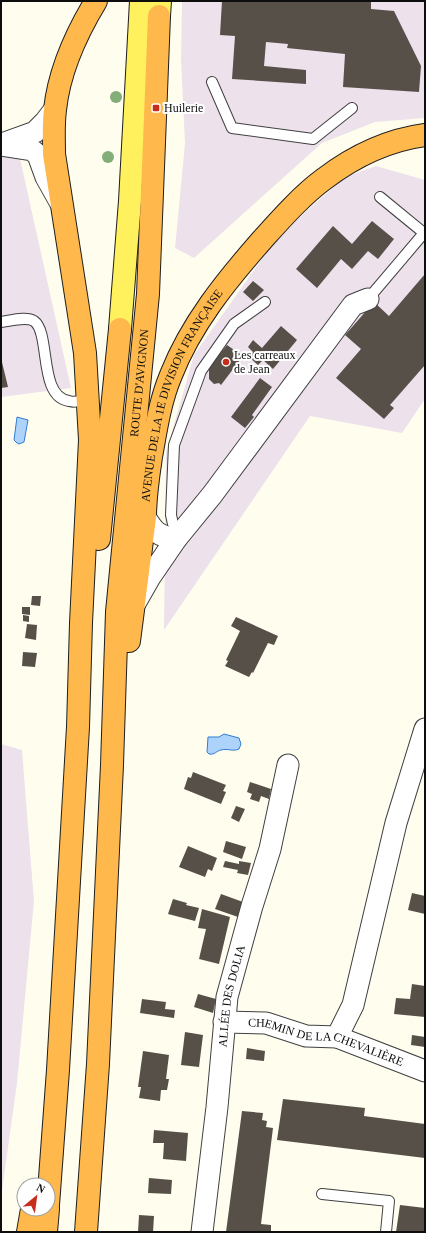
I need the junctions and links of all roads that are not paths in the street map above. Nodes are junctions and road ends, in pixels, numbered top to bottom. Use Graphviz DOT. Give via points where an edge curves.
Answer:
graph roads {
  1 [pos="96,1"];
  2 [pos="141,1"];
  3 [pos="160,8"];
  4 [pos="212,82"];
  5 [pos="352,108"];
  6 [pos="55,109"];
  7 [pos="425,135"];
  8 [pos="1,145"];
  9 [pos="380,197"];
  10 [pos="62,205"];
  11 [pos="368,300"];
  12 [pos="265,302"];
  13 [pos="1,322"];
  14 [pos="120,329"];
  15 [pos="88,395"];
  16 [pos="145,517"];
  17 [pos="179,536"];
  18 [pos="133,608"];
  19 [pos="78,727"];
  20 [pos="425,729"];
  21 [pos="112,765"];
  22 [pos="288,765"];
  23 [pos="224,1022"];
  24 [pos="337,1037"];
  25 [pos="98,1064"];
  26 [pos="58,1070"];
  27 [pos="425,1071"];
  28 [pos="38,1177"];
  29 [pos="50,1177"];
  30 [pos="322,1194"];
  31 [pos="31,1217"];
  32 [pos="47,1217"];
  33 [pos="28,1232"];
  34 [pos="46,1232"];
  35 [pos="86,1232"];
  36 [pos="99,1232"];
  37 [pos="202,1232"];
  38 [pos="386,1232"];
  1 -- 6 [label="highway" via="71,49"];
  2 -- 14 [label="main road, ROUTE D'AVIGNON"];
  3 -- 21 [label="highway, ROUTE D'AVIGNON" via="148,294 117,612"];
  4 -- 5 [label="lane" via="232,128 313,139"];
  6 -- 8 [label="street" via="35,132"];
  6 -- 10 [label="highway" via="54,154"];
  7 -- 16 [label="highway, AVENUE DE LA 1E DIVISION FRANÇAISE" via="386,144 356,158 323,179 273,227 200,319 170,376 162,402 145,499"];
  8 -- 10 [label="street" via="32,150 38,155 46,177"];
  9 -- 11 [label="lane" via="424,232"];
  10 -- 15 [label="highway" via="85,353"];
  11 -- 17 [label="street" via="353,305"];
  12 -- 17 [label="lane" via="234,324 201,371 174,445 171,515"];
  13 -- 15 [label="lane" via="28,319 34,321 41,335 49,379 55,394 66,401 76,402"];
  14 -- 19 [label="highway"];
  15 -- 19 [label="highway" via="90,440"];
  16 -- 17 [label="street" via="156,533 163,537"];
  16 -- 18 [label="highway, AVENUE DE LA 1E DIVISION FRANÇAISE"];
  17 -- 18 [label="street" via="150,577"];
  18 -- 21 [label="highway, AVENUE DE LA 1E DIVISION FRANÇAISE"];
  19 -- 26 [label="highway"];
  20 -- 24 [label="street" via="396,823 353,1005"];
  21 -- 25 [label="highway"];
  22 -- 23 [label="street, ALLÉE DES DOLIA" via="270,849 227,997"];
  23 -- 24 [label="street, CHEMIN DE LA CHEVALIÈRE" via="266,1023 306,1036"];
  23 -- 37 [label="street, ALLÉE DES DOLIA"];
  24 -- 27 [label="street, CHEMIN DE LA CHEVALIÈRE"];
  25 -- 35 [label="highway"];
  25 -- 36 [label="highway"];
  26 -- 28 [label="highway"];
  26 -- 29 [label="highway"];
  30 -- 38 [label="lane" via="389,1201"];
  31 -- 33 [label="highway"];
  32 -- 34 [label="highway"];
}
